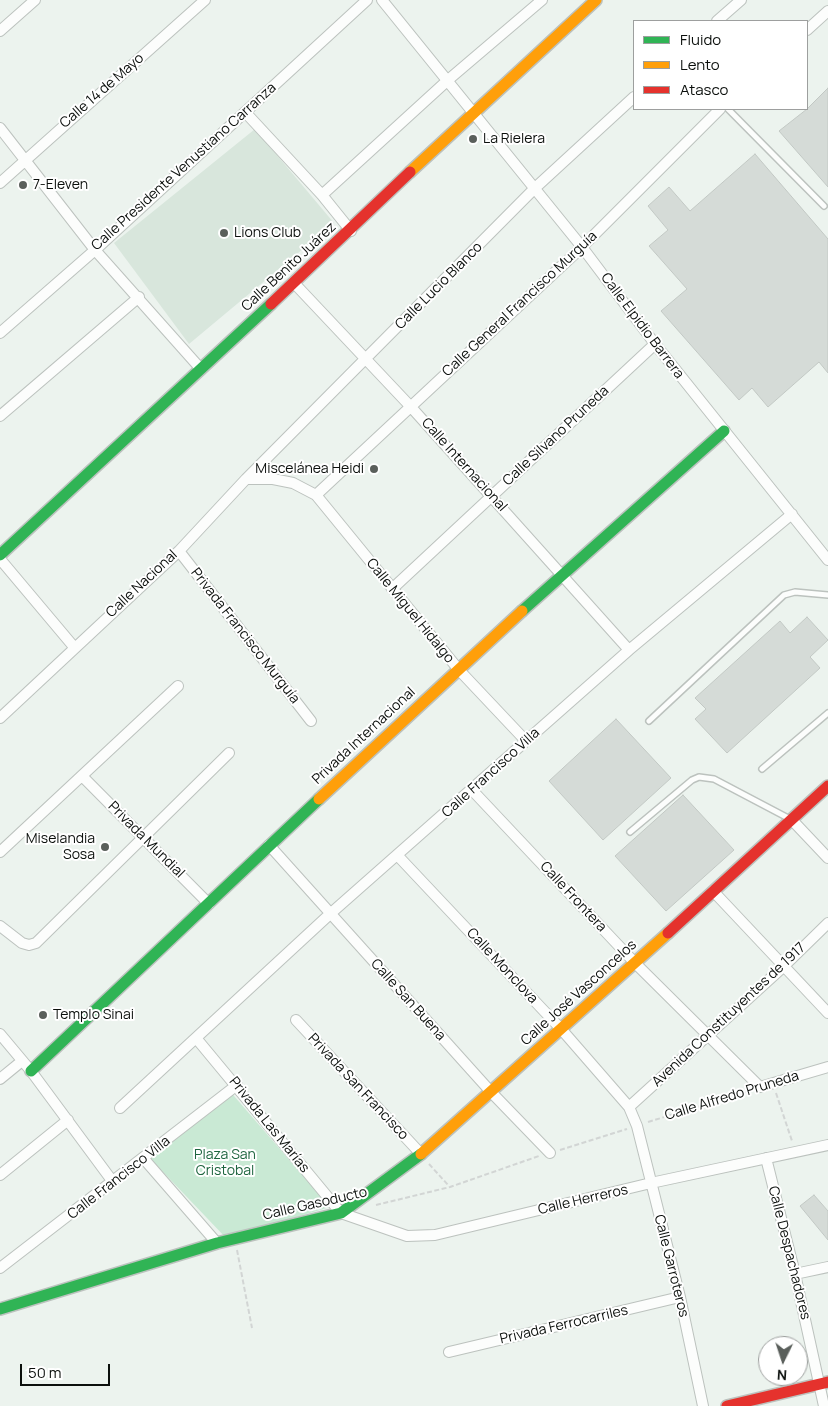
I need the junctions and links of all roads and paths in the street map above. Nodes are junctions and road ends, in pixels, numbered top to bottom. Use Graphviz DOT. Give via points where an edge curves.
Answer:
graph roads {
  1 [pos="35,0"];
  2 [pos="206,0"];
  3 [pos="367,0"];
  4 [pos="382,0"];
  5 [pos="542,0"];
  6 [pos="596,0"];
  7 [pos="741,0"];
  8 [pos="828,11"];
  9 [pos="718,20"];
  10 [pos="808,29"];
  11 [pos="0,31"];
  12 [pos="448,80"];
  13 [pos="633,98"];
  14 [pos="719,110"];
  15 [pos="729,110"];
  16 [pos="245,112"];
  17 [pos="472,113"];
  18 [pos="0,128"];
  19 [pos="25,160"];
  20 [pos="0,183"];
  21 [pos="535,188"];
  22 [pos="322,195"];
  23 [pos="824,206"];
  24 [pos="351,231"];
  25 [pos="582,247"];
  26 [pos="95,250"];
  27 [pos="294,284"];
  28 [pos="139,297"];
  29 [pos="0,333"];
  30 [pos="655,344"];
  31 [pos="366,360"];
  32 [pos="200,368"];
  33 [pos="411,407"];
  34 [pos="0,416"];
  35 [pos="724,431"];
  36 [pos="246,479"];
  37 [pos="316,495"];
  38 [pos="491,496"];
  39 [pos="792,514"];
  40 [pos="179,551"];
  41 [pos="0,554"];
  42 [pos="0,559"];
  43 [pos="828,560"];
  44 [pos="562,574"];
  45 [pos="392,589"];
  46 [pos="828,595"];
  47 [pos="74,647"];
  48 [pos="629,650"];
  49 [pos="459,670"];
  50 [pos="178,686"];
  51 [pos="828,714"];
  52 [pos="0,718"];
  53 [pos="649,721"];
  54 [pos="311,722"];
  55 [pos="526,742"];
  56 [pos="229,753"];
  57 [pos="762,769"];
  58 [pos="82,776"];
  59 [pos="828,786"];
  60 [pos="472,790"];
  61 [pos="792,820"];
  62 [pos="630,832"];
  63 [pos="144,836"];
  64 [pos="270,845"];
  65 [pos="0,852"];
  66 [pos="398,856"];
  67 [pos="828,858"];
  68 [pos="713,890"];
  69 [pos="209,904"];
  70 [pos="330,914"];
  71 [pos="828,923"];
  72 [pos="0,926"];
  73 [pos="635,963"];
  74 [pos="783,967"];
  75 [pos="828,1013"];
  76 [pos="296,1020"];
  77 [pos="562,1030"];
  78 [pos="0,1034"];
  79 [pos="708,1037"];
  80 [pos="196,1038"];
  81 [pos="22,1061"];
  82 [pos="828,1067"];
  83 [pos="31,1071"];
  84 [pos="0,1079"];
  85 [pos="773,1084"];
  86 [pos="236,1085"];
  87 [pos="760,1087"];
  88 [pos="491,1092"];
  89 [pos="629,1107"];
  90 [pos="120,1108"];
  91 [pos="68,1120"];
  92 [pos="637,1126"];
  93 [pos="828,1145"];
  94 [pos="550,1152"];
  95 [pos="796,1152"];
  96 [pos="421,1154"];
  97 [pos="766,1158"];
  98 [pos="144,1160"];
  99 [pos="0,1175"];
  100 [pos="113,1182"];
  101 [pos="651,1183"];
  102 [pos="450,1187"];
  103 [pos="368,1206"];
  104 [pos="341,1213"];
  105 [pos="235,1238"];
  106 [pos="217,1243"];
  107 [pos="2,1264"];
  108 [pos="828,1266"];
  109 [pos="796,1274"];
  110 [pos="680,1297"];
  111 [pos="0,1308"];
  112 [pos="252,1328"];
  113 [pos="449,1352"];
  114 [pos="824,1383"];
  115 [pos="703,1406"];
  116 [pos="727,1406"];
  117 [pos="824,1406"];
  1 -- 11 [label="street"];
  2 -- 19 [label="street, Calle 14 de Mayo"];
  3 -- 16 [label="street, Calle Presidente Venustiano Carranza"];
  4 -- 12 [label="street"];
  5 -- 12 [label="street"];
  6 -- 17 [label="street, Calle Benito Juárez"];
  7 -- 9 [label="street"];
  8 -- 10 [label="street"];
  12 -- 17 [label="street, Calle Elpidio Barrera"];
  12 -- 22 [label="street"];
  13 -- 21 [label="street, Calle Lucio Blanco"];
  14 -- 25 [label="street, Calle General Francisco Murguía"];
  15 -- 23 [label="lane"];
  16 -- 22 [label="street"];
  16 -- 26 [label="street, Calle Presidente Venustiano Carranza"];
  17 -- 21 [label="street, Calle Elpidio Barrera"];
  17 -- 24 [label="street, Calle Benito Juárez"];
  18 -- 19 [label="street"];
  19 -- 20 [label="street, Calle 14 de Mayo"];
  19 -- 26 [label="street"];
  21 -- 25 [label="street, Calle Elpidio Barrera"];
  21 -- 31 [label="street, Calle Lucio Blanco"];
  22 -- 24 [label="street"];
  24 -- 27 [label="street, Calle Benito Juárez"];
  25 -- 30 [label="street, Calle Elpidio Barrera"];
  25 -- 33 [label="street, Calle General Francisco Murguía"];
  26 -- 28 [label="street"];
  26 -- 29 [label="street, Calle Presidente Venustiano Carranza"];
  27 -- 31 [label="street, Calle Internacional"];
  27 -- 32 [label="street, Calle Benito Juárez"];
  28 -- 32 [label="street"];
  28 -- 34 [label="street"];
  30 -- 35 [label="street, Calle Elpidio Barrera"];
  30 -- 38 [label="street, Calle Silvano Pruneda"];
  31 -- 33 [label="street, Calle Internacional"];
  31 -- 36 [label="street, Calle Lucio Blanco"];
  32 -- 41 [label="street, Calle Benito Juárez"];
  33 -- 37 [label="street, Calle General Francisco Murguía"];
  33 -- 38 [label="street, Calle Internacional"];
  35 -- 39 [label="street, Calle Elpidio Barrera"];
  35 -- 44 [label="street, Privada Internacional"];
  36 -- 37 [label="street, Calle Miguel Hidalgo" via="293,483"];
  36 -- 40 [label="street, Calle Nacional"];
  37 -- 45 [label="street, Calle Miguel Hidalgo"];
  38 -- 44 [label="street, Calle Internacional"];
  38 -- 45 [label="street, Calle Silvano Pruneda"];
  39 -- 43 [label="street, Calle Elpidio Barrera"];
  39 -- 48 [label="street, Calle Francisco Villa"];
  40 -- 47 [label="street, Calle Nacional"];
  40 -- 54 [label="street, Privada Francisco Murguía"];
  42 -- 47 [label="street"];
  44 -- 48 [label="street, Calle Internacional"];
  44 -- 49 [label="street, Privada Internacional"];
  45 -- 49 [label="street, Calle Miguel Hidalgo"];
  46 -- 53 [label="lane" via="784,594"];
  47 -- 52 [label="street, Calle Nacional"];
  48 -- 55 [label="street, Calle Francisco Villa"];
  49 -- 55 [label="street, Calle Miguel Hidalgo"];
  49 -- 64 [label="street, Privada Internacional"];
  50 -- 58 [label="street"];
  51 -- 57 [label="lane"];
  55 -- 60 [label="street, Calle Francisco Villa"];
  56 -- 63 [label="street"];
  58 -- 63 [label="street, Privada Mundial"];
  58 -- 65 [label="street"];
  59 -- 61 [label="street, Calle José Vasconcelos"];
  60 -- 66 [label="street, Calle Francisco Villa"];
  60 -- 73 [label="street, Calle Frontera"];
  61 -- 62 [label="lane" via="714,779 699,777"];
  61 -- 67 [label="street"];
  61 -- 68 [label="street, Calle José Vasconcelos"];
  63 -- 69 [label="street, Privada Mundial"];
  63 -- 72 [label="street" via="36,943 22,943"];
  64 -- 69 [label="street, Privada Internacional"];
  64 -- 70 [label="street, Calle San Buena"];
  66 -- 70 [label="street, Calle Francisco Villa"];
  66 -- 77 [label="street, Calle Monclova"];
  68 -- 73 [label="street, Calle José Vasconcelos"];
  68 -- 74 [label="street"];
  69 -- 83 [label="street, Privada Internacional"];
  70 -- 80 [label="street, Calle Francisco Villa"];
  70 -- 88 [label="street, Calle San Buena"];
  71 -- 74 [label="street, Avenida Constituyentes de 1917"];
  73 -- 77 [label="street, Calle José Vasconcelos"];
  73 -- 79 [label="street, Calle Frontera"];
  74 -- 75 [label="street"];
  74 -- 79 [label="street, Avenida Constituyentes de 1917"];
  76 -- 96 [label="street, Privada San Francisco"];
  77 -- 88 [label="street, Calle José Vasconcelos"];
  77 -- 89 [label="street, Calle Monclova"];
  78 -- 81 [label="street"];
  79 -- 87 [label="street, Calle Frontera"];
  79 -- 89 [label="street, Avenida Constituyentes de 1917"];
  80 -- 86 [label="street, Privada Las Marías"];
  80 -- 90 [label="street, Calle Francisco Villa"];
  81 -- 83 [label="street"];
  81 -- 84 [label="street"];
  82 -- 85 [label="street, Calle Alfredo Pruneda"];
  83 -- 91 [label="street"];
  85 -- 87 [label="street, Calle Alfredo Pruneda"];
  85 -- 95 [label="path"];
  86 -- 98 [label="street, Calle Francisco Villa"];
  86 -- 104 [label="street, Privada Las Marías"];
  87 -- 92 [label="path, Calle Alfredo Pruneda"];
  88 -- 94 [label="street, Calle San Buena"];
  88 -- 96 [label="street, Calle José Vasconcelos"];
  89 -- 92 [label="street, Calle Monclova"];
  91 -- 99 [label="street"];
  91 -- 100 [label="street"];
  92 -- 94 [label="path, Calle Gasoducto"];
  92 -- 101 [label="street, Calle Garroteros"];
  93 -- 95 [label="street, Calle Herreros"];
  94 -- 102 [label="path, Calle Gasoducto"];
  95 -- 97 [label="street, Calle Herreros"];
  96 -- 102 [label="path"];
  96 -- 104 [label="street, Calle José Vasconcelos"];
  97 -- 101 [label="street, Calle Herreros"];
  97 -- 109 [label="street, Calle Despachadores"];
  98 -- 100 [label="street, Calle Francisco Villa"];
  98 -- 106 [label="street"];
  100 -- 107 [label="street, Calle Francisco Villa"];
  101 -- 104 [label="street, Calle Herreros" via="420,1237 395,1233"];
  101 -- 110 [label="street, Calle Garroteros"];
  102 -- 103 [label="path, Calle Gasoducto"];
  104 -- 105 [label="street, Calle Gasoducto"];
  105 -- 106 [label="street, Calle Gasoducto"];
  105 -- 112 [label="path"];
  106 -- 111 [label="street, Calle Gasoducto"];
  108 -- 109 [label="street"];
  109 -- 114 [label="street, Calle Despachadores"];
  110 -- 113 [label="street, Privada Ferrocarriles"];
  110 -- 115 [label="street, Calle Garroteros"];
  114 -- 116 [label="street"];
  114 -- 117 [label="street, Calle Despachadores"];
}
